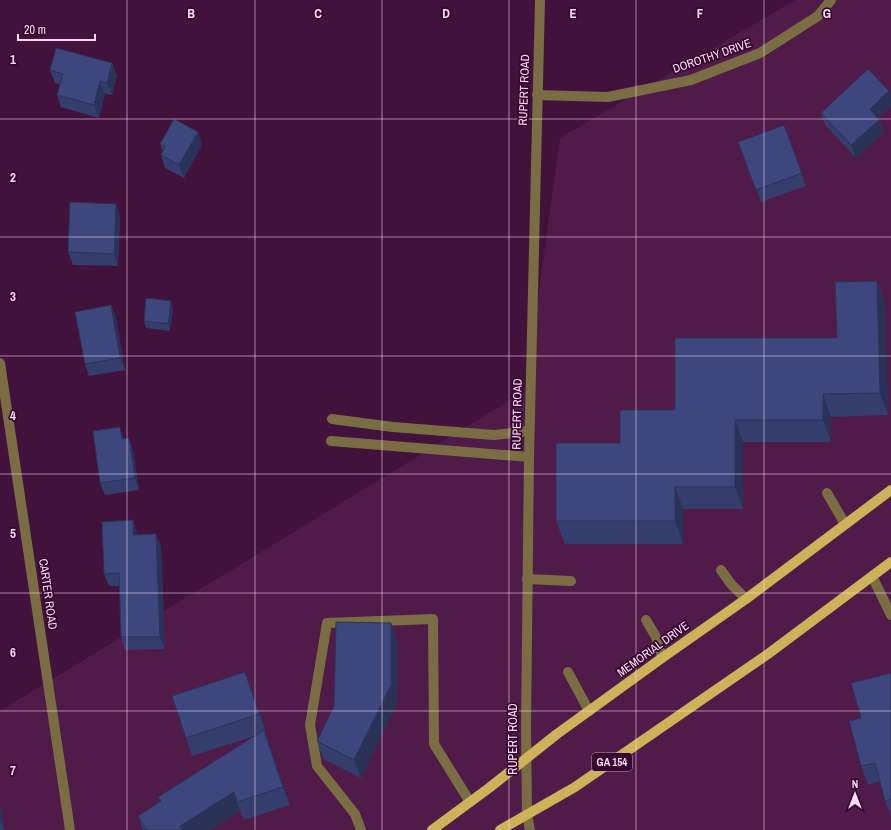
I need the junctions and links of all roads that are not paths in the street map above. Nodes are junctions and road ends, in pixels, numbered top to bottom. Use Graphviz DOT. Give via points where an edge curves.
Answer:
graph roads {
  1 [pos="540,0"];
  2 [pos="831,0"];
  3 [pos="537,95"];
  4 [pos="0,362"];
  5 [pos="332,419"];
  6 [pos="530,431"];
  7 [pos="331,441"];
  8 [pos="529,457"];
  9 [pos="891,490"];
  10 [pos="827,493"];
  11 [pos="845,524"];
  12 [pos="891,562"];
  13 [pos="721,570"];
  14 [pos="872,576"];
  15 [pos="527,579"];
  16 [pos="571,581"];
  17 [pos="746,599"];
  18 [pos="891,615"];
  19 [pos="646,620"];
  20 [pos="662,658"];
  21 [pos="568,672"];
  22 [pos="589,711"];
  23 [pos="526,760"];
  24 [pos="470,802"];
  25 [pos="527,815"];
  26 [pos="70,830"];
  27 [pos="361,830"];
  28 [pos="432,830"];
  29 [pos="500,830"];
  30 [pos="531,830"];
  1 -- 3 [label="street, RUPERT ROAD"];
  2 -- 3 [label="street, DOROTHY DRIVE" via="818,16 760,53 691,80 608,97"];
  3 -- 6 [label="street, RUPERT ROAD"];
  4 -- 26 [label="street, CARTER ROAD"];
  5 -- 6 [label="street" via="494,435"];
  6 -- 8 [label="street, RUPERT ROAD"];
  7 -- 8 [label="street"];
  8 -- 15 [label="street, RUPERT ROAD"];
  9 -- 11 [label="main road, MEMORIAL DRIVE"];
  10 -- 11 [label="street"];
  11 -- 17 [label="main road, MEMORIAL DRIVE"];
  12 -- 14 [label="main road, GA 154"];
  13 -- 17 [label="street"];
  14 -- 18 [label="street"];
  14 -- 25 [label="main road, GA 154" via="768,654 575,787"];
  15 -- 16 [label="street"];
  15 -- 23 [label="street, RUPERT ROAD"];
  17 -- 20 [label="main road, MEMORIAL DRIVE"];
  19 -- 20 [label="street" via="656,637"];
  20 -- 22 [label="main road, MEMORIAL DRIVE"];
  21 -- 22 [label="street"];
  22 -- 23 [label="main road, MEMORIAL DRIVE"];
  23 -- 24 [label="main road, MEMORIAL DRIVE"];
  23 -- 25 [label="street, RUPERT ROAD"];
  24 -- 27 [label="street" via="434,744 434,619 327,623 310,726 312,739 317,766 355,814"];
  24 -- 28 [label="main road, MEMORIAL DRIVE"];
  25 -- 29 [label="main road, GA 154"];
  25 -- 30 [label="street, RUPERT ROAD"];
}
